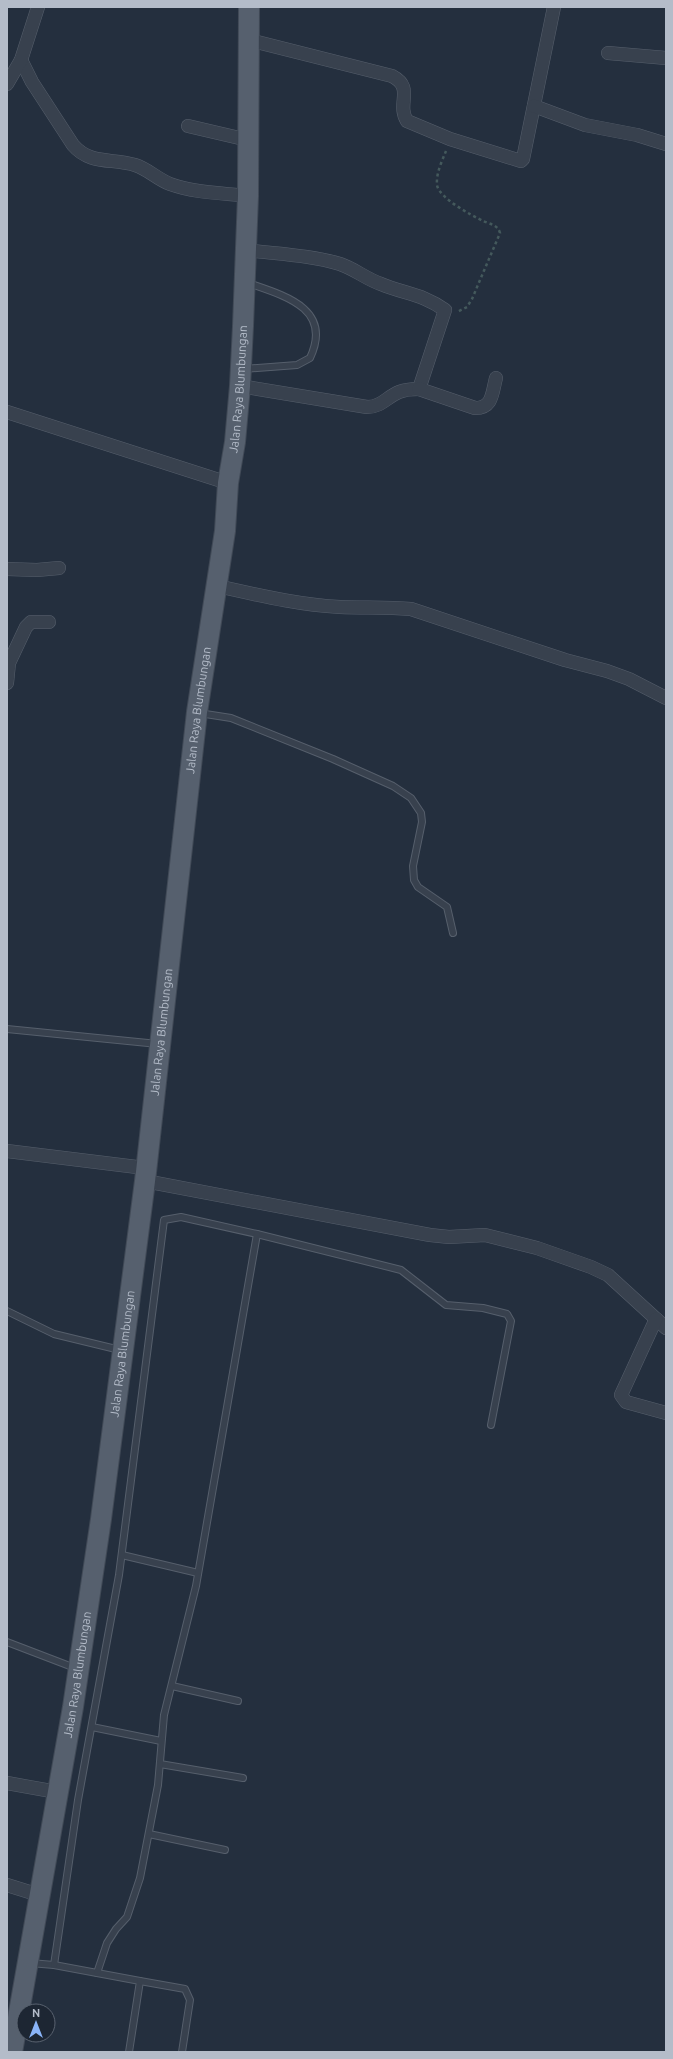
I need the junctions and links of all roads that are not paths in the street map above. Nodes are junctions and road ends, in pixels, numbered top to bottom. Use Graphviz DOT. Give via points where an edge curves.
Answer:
graph roads {
  1 [pos="38,7"];
  2 [pos="249,7"];
  3 [pos="554,7"];
  4 [pos="249,40"];
  5 [pos="608,53"];
  6 [pos="666,58"];
  7 [pos="21,60"];
  8 [pos="7,84"];
  9 [pos="534,106"];
  10 [pos="188,126"];
  11 [pos="248,140"];
  12 [pos="666,144"];
  13 [pos="248,196"];
  14 [pos="246,250"];
  15 [pos="245,282"];
  16 [pos="240,378"];
  17 [pos="496,378"];
  18 [pos="419,389"];
  19 [pos="7,412"];
  20 [pos="228,483"];
  21 [pos="59,568"];
  22 [pos="7,570"];
  23 [pos="217,586"];
  24 [pos="50,622"];
  25 [pos="7,683"];
  26 [pos="666,698"];
  27 [pos="197,712"];
  28 [pos="453,933"];
  29 [pos="7,1029"];
  30 [pos="159,1044"];
  31 [pos="7,1152"];
  32 [pos="145,1175"];
  33 [pos="257,1234"];
  34 [pos="7,1312"];
  35 [pos="656,1319"];
  36 [pos="666,1328"];
  37 [pos="123,1351"];
  38 [pos="666,1413"];
  39 [pos="491,1425"];
  40 [pos="122,1555"];
  41 [pos="198,1573"];
  42 [pos="7,1642"];
  43 [pos="78,1669"];
  44 [pos="172,1686"];
  45 [pos="238,1702"];
  46 [pos="92,1727"];
  47 [pos="161,1741"];
  48 [pos="160,1764"];
  49 [pos="243,1778"];
  50 [pos="7,1783"];
  51 [pos="57,1792"];
  52 [pos="149,1834"];
  53 [pos="225,1850"];
  54 [pos="7,1885"];
  55 [pos="39,1895"];
  56 [pos="27,1963"];
  57 [pos="54,1965"];
  58 [pos="97,1973"];
  59 [pos="140,1981"];
  60 [pos="12,2052"];
  61 [pos="129,2052"];
  62 [pos="182,2052"];
  1 -- 7 [label="street"];
  2 -- 4 [label="main road, Jalan Raya Blumbungan"];
  3 -- 9 [label="street"];
  4 -- 9 [label="street" via="392,76 399,80 405,89 403,108 407,121 450,139 521,161"];
  4 -- 11 [label="main road, Jalan Raya Blumbungan"];
  5 -- 6 [label="street"];
  7 -- 8 [label="street"];
  7 -- 13 [label="street" via="32,82 80,153 143,168 168,183 193,190"];
  9 -- 12 [label="street" via="585,126"];
  10 -- 11 [label="street"];
  11 -- 13 [label="main road, Jalan Raya Blumbungan"];
  13 -- 14 [label="main road, Jalan Raya Blumbungan"];
  14 -- 15 [label="main road, Jalan Raya Blumbungan"];
  14 -- 18 [label="street" via="341,265 379,284 433,300 445,310"];
  15 -- 16 [label="main road, Jalan Raya Blumbungan"];
  15 -- 16 [label="lane" via="285,296 304,309 312,318 317,338 310,358 297,365"];
  16 -- 18 [label="street" via="367,407 376,407 398,392"];
  16 -- 20 [label="main road, Jalan Raya Blumbungan" via="235,442"];
  17 -- 18 [label="street" via="489,402 483,408 475,408"];
  19 -- 20 [label="street"];
  20 -- 23 [label="main road, Jalan Raya Blumbungan" via="225,531"];
  21 -- 22 [label="street"];
  23 -- 26 [label="street" via="297,603 411,609 565,660 607,671"];
  23 -- 27 [label="main road, Jalan Raya Blumbungan"];
  24 -- 25 [label="street" via="31,622 26,627 9,662"];
  27 -- 28 [label="lane" via="231,718 334,759 393,786 411,798 421,813 422,822 413,866 414,880 418,887 447,907"];
  27 -- 30 [label="main road, Jalan Raya Blumbungan"];
  29 -- 30 [label="lane"];
  30 -- 32 [label="main road, Jalan Raya Blumbungan"];
  31 -- 32 [label="street"];
  32 -- 35 [label="street" via="430,1235 485,1235 537,1248 608,1275"];
  32 -- 37 [label="main road, Jalan Raya Blumbungan"];
  33 -- 39 [label="lane" via="401,1270 446,1305 483,1308 507,1314 511,1321"];
  33 -- 40 [label="lane" via="181,1217 164,1220"];
  33 -- 41 [label="lane"];
  34 -- 37 [label="lane" via="54,1334"];
  35 -- 36 [label="street"];
  35 -- 38 [label="street" via="621,1395 626,1402"];
  37 -- 43 [label="main road, Jalan Raya Blumbungan"];
  40 -- 41 [label="lane"];
  40 -- 46 [label="lane"];
  41 -- 44 [label="lane"];
  42 -- 43 [label="lane"];
  43 -- 51 [label="main road, Jalan Raya Blumbungan"];
  44 -- 45 [label="lane"];
  44 -- 47 [label="lane" via="164,1715"];
  46 -- 47 [label="lane"];
  46 -- 57 [label="lane" via="78,1800"];
  47 -- 48 [label="lane"];
  48 -- 49 [label="lane"];
  48 -- 52 [label="lane"];
  50 -- 51 [label="street"];
  51 -- 55 [label="main road, Jalan Raya Blumbungan"];
  52 -- 53 [label="lane"];
  52 -- 58 [label="lane" via="133,1902 127,1917 107,1944"];
  54 -- 55 [label="street"];
  55 -- 56 [label="main road, Jalan Raya Blumbungan"];
  56 -- 57 [label="lane"];
  56 -- 60 [label="main road, Jalan Raya Blumbungan"];
  57 -- 58 [label="lane"];
  58 -- 59 [label="lane"];
  59 -- 61 [label="lane"];
  59 -- 62 [label="lane" via="185,1989 190,2000"];
}
